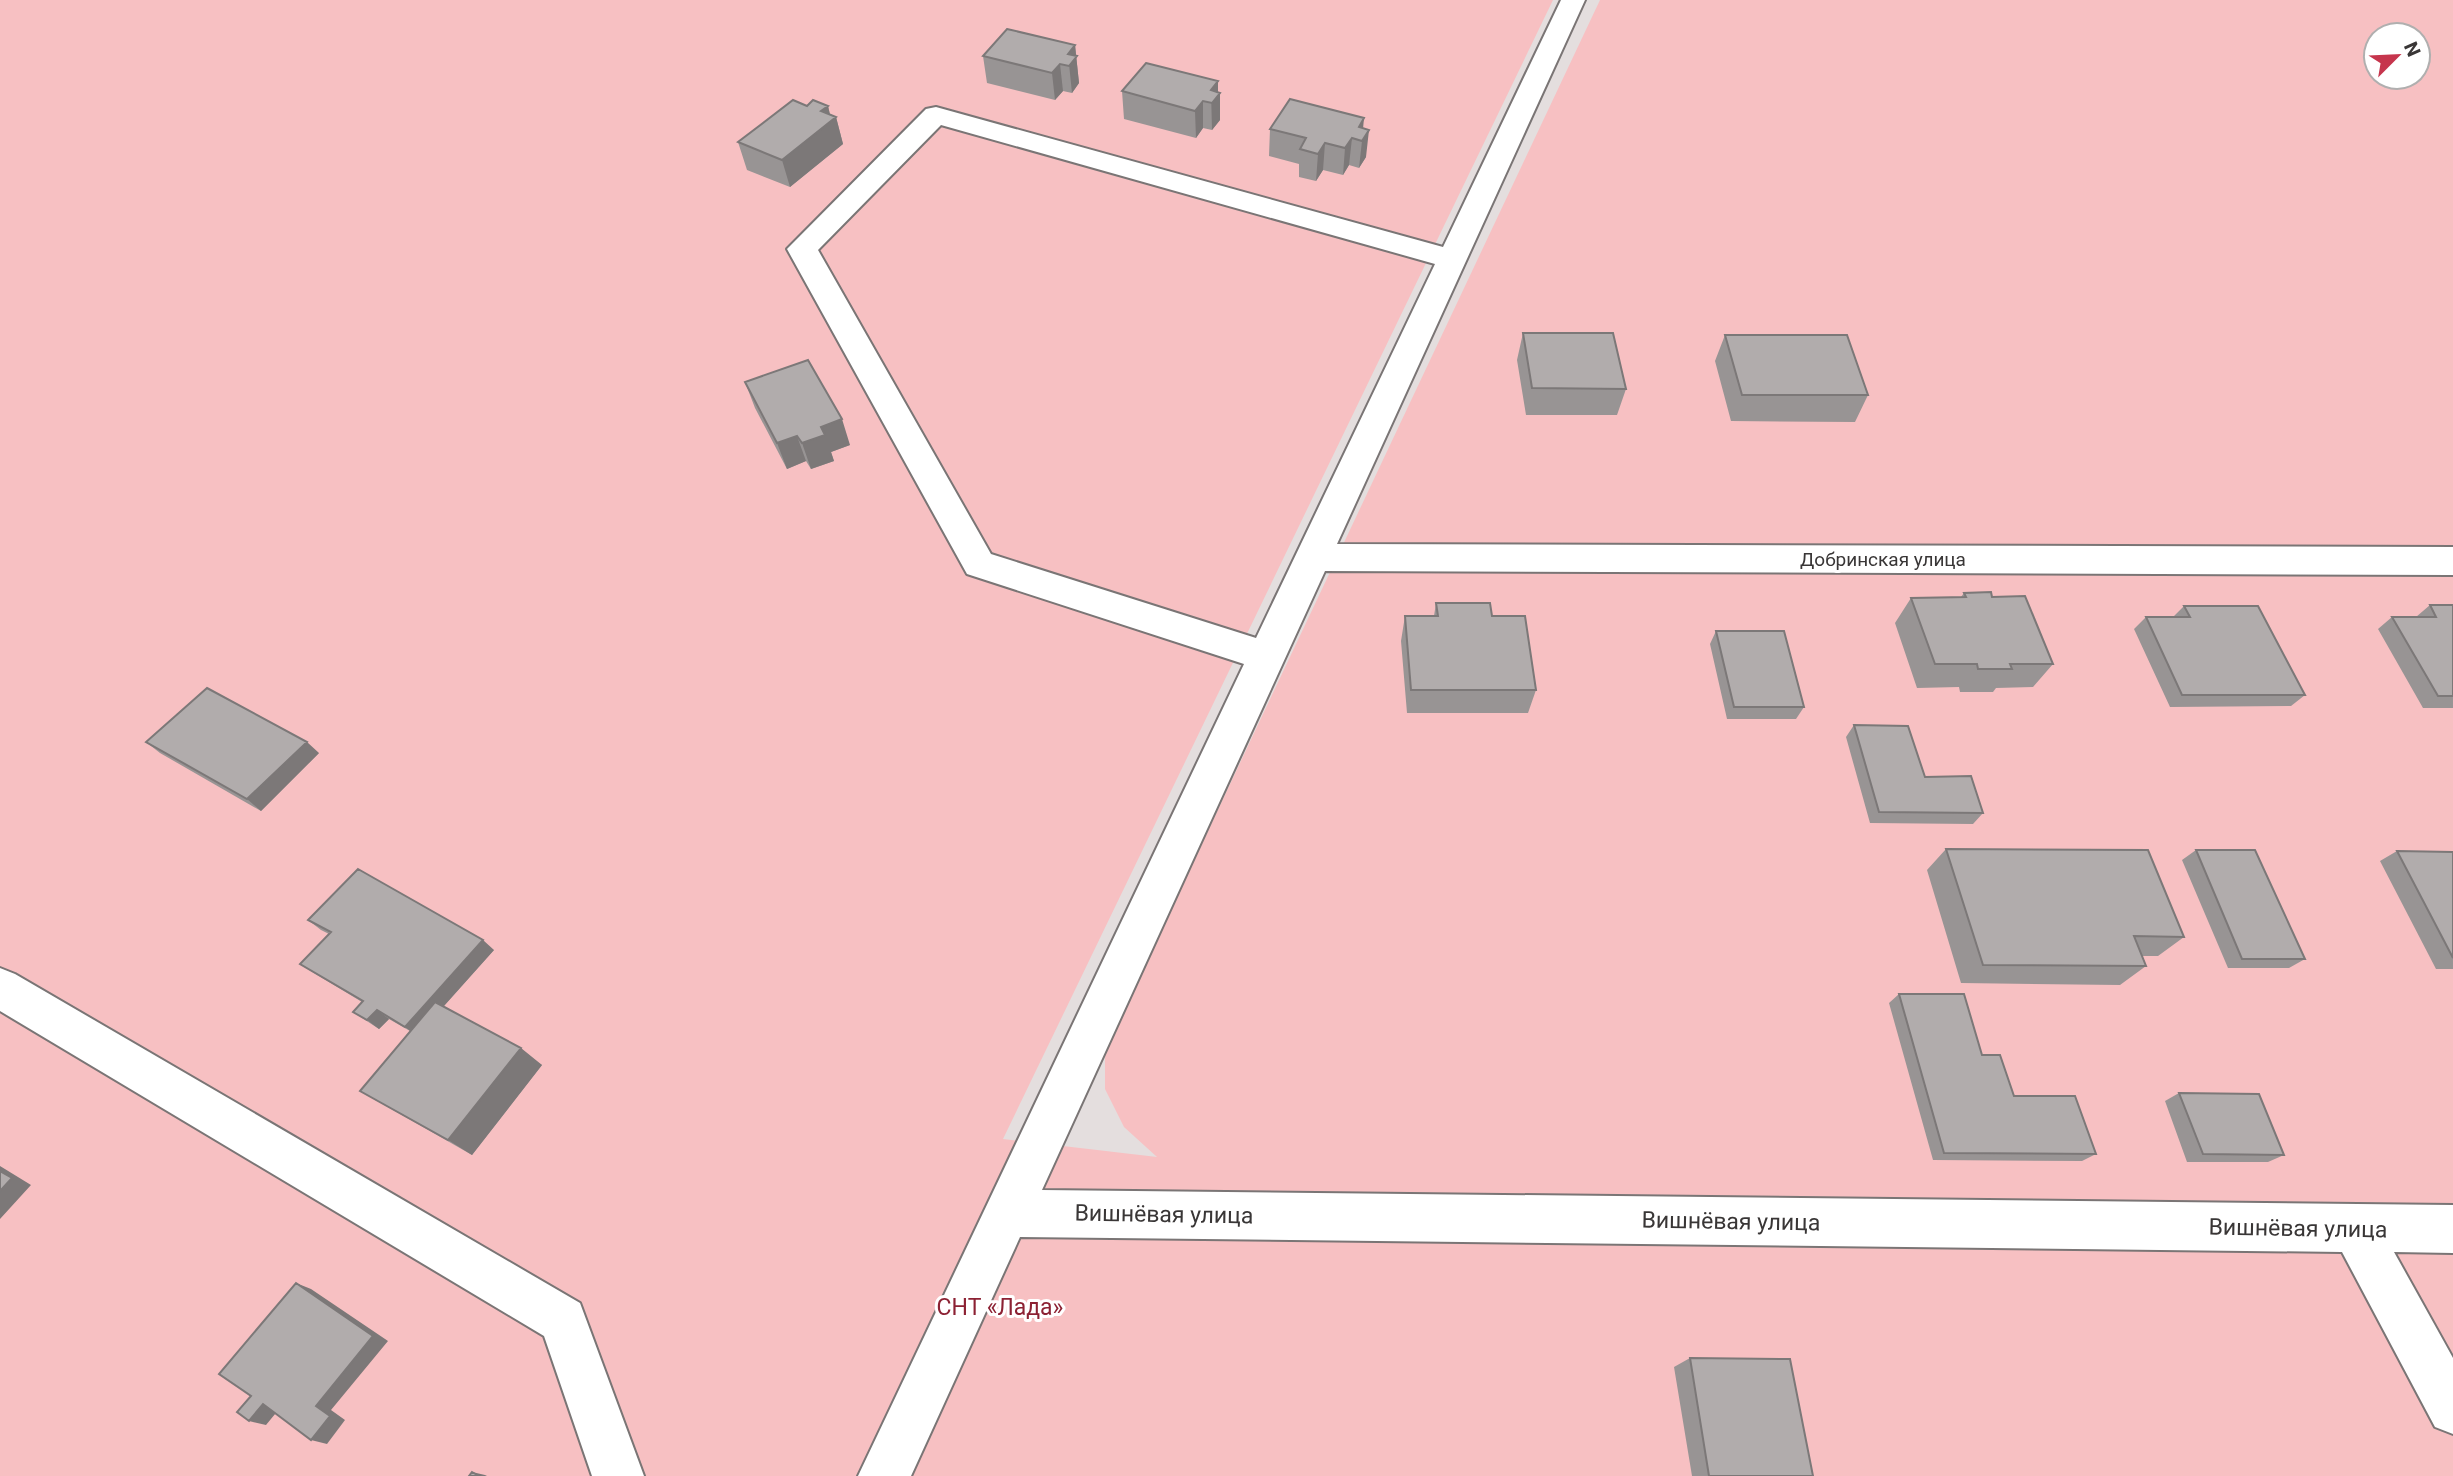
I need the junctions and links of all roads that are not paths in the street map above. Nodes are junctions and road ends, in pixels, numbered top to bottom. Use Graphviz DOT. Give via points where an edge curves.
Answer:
graph roads {
  1 [pos="1573,0"];
  2 [pos="1452,259"];
  3 [pos="1313,557"];
  4 [pos="2453,561"];
  5 [pos="1267,656"];
  6 [pos="0,988"];
  7 [pos="1008,1213"];
  8 [pos="2355,1228"];
  9 [pos="2453,1229"];
  10 [pos="2453,1409"];
  11 [pos="618,1476"];
  12 [pos="884,1476"];
  1 -- 2 [label="street"];
  2 -- 3 [label="street"];
  2 -- 5 [label="street" via="936,115 802,249 979,564"];
  3 -- 4 [label="street, Добринская улица"];
  3 -- 5 [label="street"];
  5 -- 7 [label="street"];
  6 -- 11 [label="street" via="564,1320"];
  7 -- 8 [label="street, Вишнёвая улица"];
  7 -- 12 [label="street"];
  8 -- 9 [label="street, Вишнёвая улица"];
  8 -- 10 [label="street"];
}
